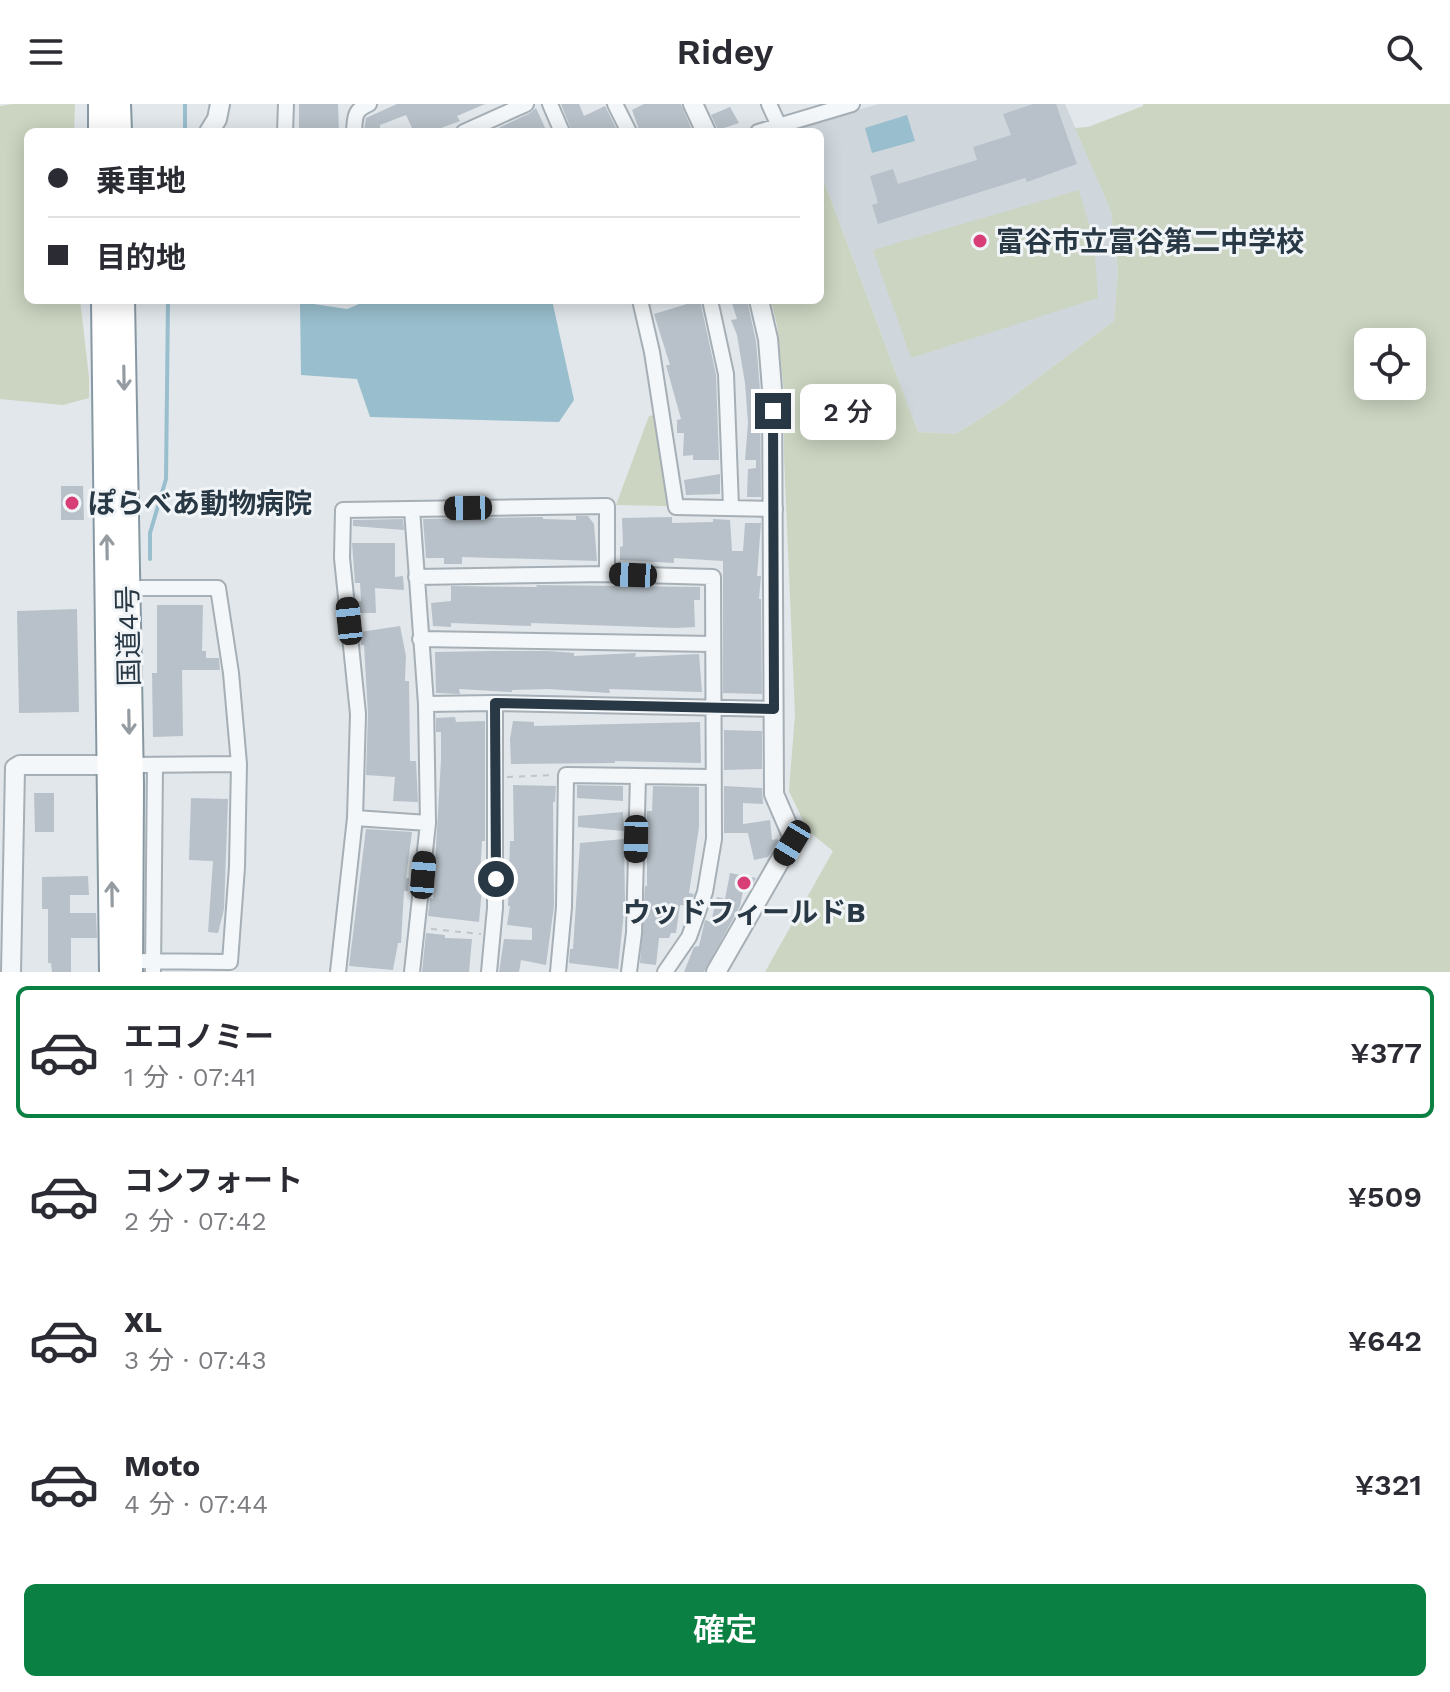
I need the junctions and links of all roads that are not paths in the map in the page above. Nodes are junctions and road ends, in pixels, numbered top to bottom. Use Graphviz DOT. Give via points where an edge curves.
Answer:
graph roads {
  1 [pos="101,104"];
  2 [pos="118,104"];
  3 [pos="220,104"];
  4 [pos="286,104"];
  5 [pos="369,104"];
  6 [pos="526,104"];
  7 [pos="550,104"];
  8 [pos="615,104"];
  9 [pos="693,104"];
  10 [pos="769,104"];
  11 [pos="843,105"];
  12 [pos="779,126"];
  13 [pos="101,128"];
  14 [pos="119,128"];
  15 [pos="211,128"];
  16 [pos="285,128"];
  17 [pos="354,128"];
  18 [pos="473,128"];
  19 [pos="560,128"];
  20 [pos="627,128"];
  21 [pos="704,128"];
  22 [pos="772,128"];
  23 [pos="104,304"];
  24 [pos="122,304"];
  25 [pos="641,304"];
  26 [pos="711,304"];
  27 [pos="760,304"];
  28 [pos="731,507"];
  29 [pos="412,509"];
  30 [pos="775,509"];
  31 [pos="607,574"];
  32 [pos="416,577"];
  33 [pos="128,588"];
  34 [pos="420,639"];
  35 [pos="712,644"];
  36 [pos="495,703"];
  37 [pos="426,704"];
  38 [pos="774,709"];
  39 [pos="712,710"];
  40 [pos="239,764"];
  41 [pos="120,765"];
  42 [pos="155,765"];
  43 [pos="638,776"];
  44 [pos="713,777"];
  45 [pos="355,818"];
  46 [pos="428,823"];
  47 [pos="233,967"];
  48 [pos="136,968"];
  49 [pos="11,972"];
  50 [pos="338,972"];
  51 [pos="412,972"];
  52 [pos="489,972"];
  53 [pos="558,972"];
  54 [pos="629,972"];
  55 [pos="665,972"];
  56 [pos="716,972"];
  1 -- 13 [label="highway"];
  2 -- 14 [label="highway"];
  3 -- 15 [label="street"];
  4 -- 16 [label="street"];
  5 -- 17 [label="street" via="355,113"];
  6 -- 18 [label="street"];
  7 -- 19 [label="street"];
  8 -- 20 [label="street"];
  9 -- 21 [label="street"];
  10 -- 12 [label="street"];
  11 -- 12 [label="street"];
  12 -- 22 [label="street"];
  41 -- 23 [label="highway, 国道4号, one-way"];
  24 -- 33 [label="highway, 国道4号, one-way"];
  25 -- 28 [label="street" via="676,507"];
  26 -- 28 [label="street" via="726,374"];
  27 -- 30 [label="street" via="772,389"];
  28 -- 30 [label="street"];
  29 -- 31 [label="street" via="607,506"];
  29 -- 32 [label="street"];
  29 -- 45 [label="street" via="343,510 342,558 358,714"];
  30 -- 38 [label="street"];
  31 -- 32 [label="street"];
  31 -- 35 [label="street" via="713,577"];
  32 -- 34 [label="street"];
  33 -- 40 [label="street" via="218,588"];
  33 -- 41 [label="highway, 国道4号, one-way"];
  34 -- 35 [label="street"];
  34 -- 37 [label="street"];
  35 -- 39 [label="street"];
  36 -- 37 [label="street"];
  36 -- 39 [label="street"];
  36 -- 52 [label="street"];
  37 -- 46 [label="street"];
  38 -- 39 [label="street"];
  38 -- 56 [label="street" via="774,794 793,838"];
  39 -- 44 [label="street"];
  40 -- 42 [label="street"];
  40 -- 47 [label="street"];
  41 -- 42 [label="street"];
  41 -- 48 [label="highway, 国道4号"];
  41 -- 49 [label="street" via="15,768"];
  42 -- 48 [label="street"];
  43 -- 44 [label="street"];
  43 -- 53 [label="street" via="566,775"];
  43 -- 54 [label="street"];
  44 -- 55 [label="street" via="714,839 705,892 689,937"];
  45 -- 46 [label="street"];
  45 -- 50 [label="street"];
  46 -- 51 [label="street"];
  47 -- 48 [label="street"];
}
